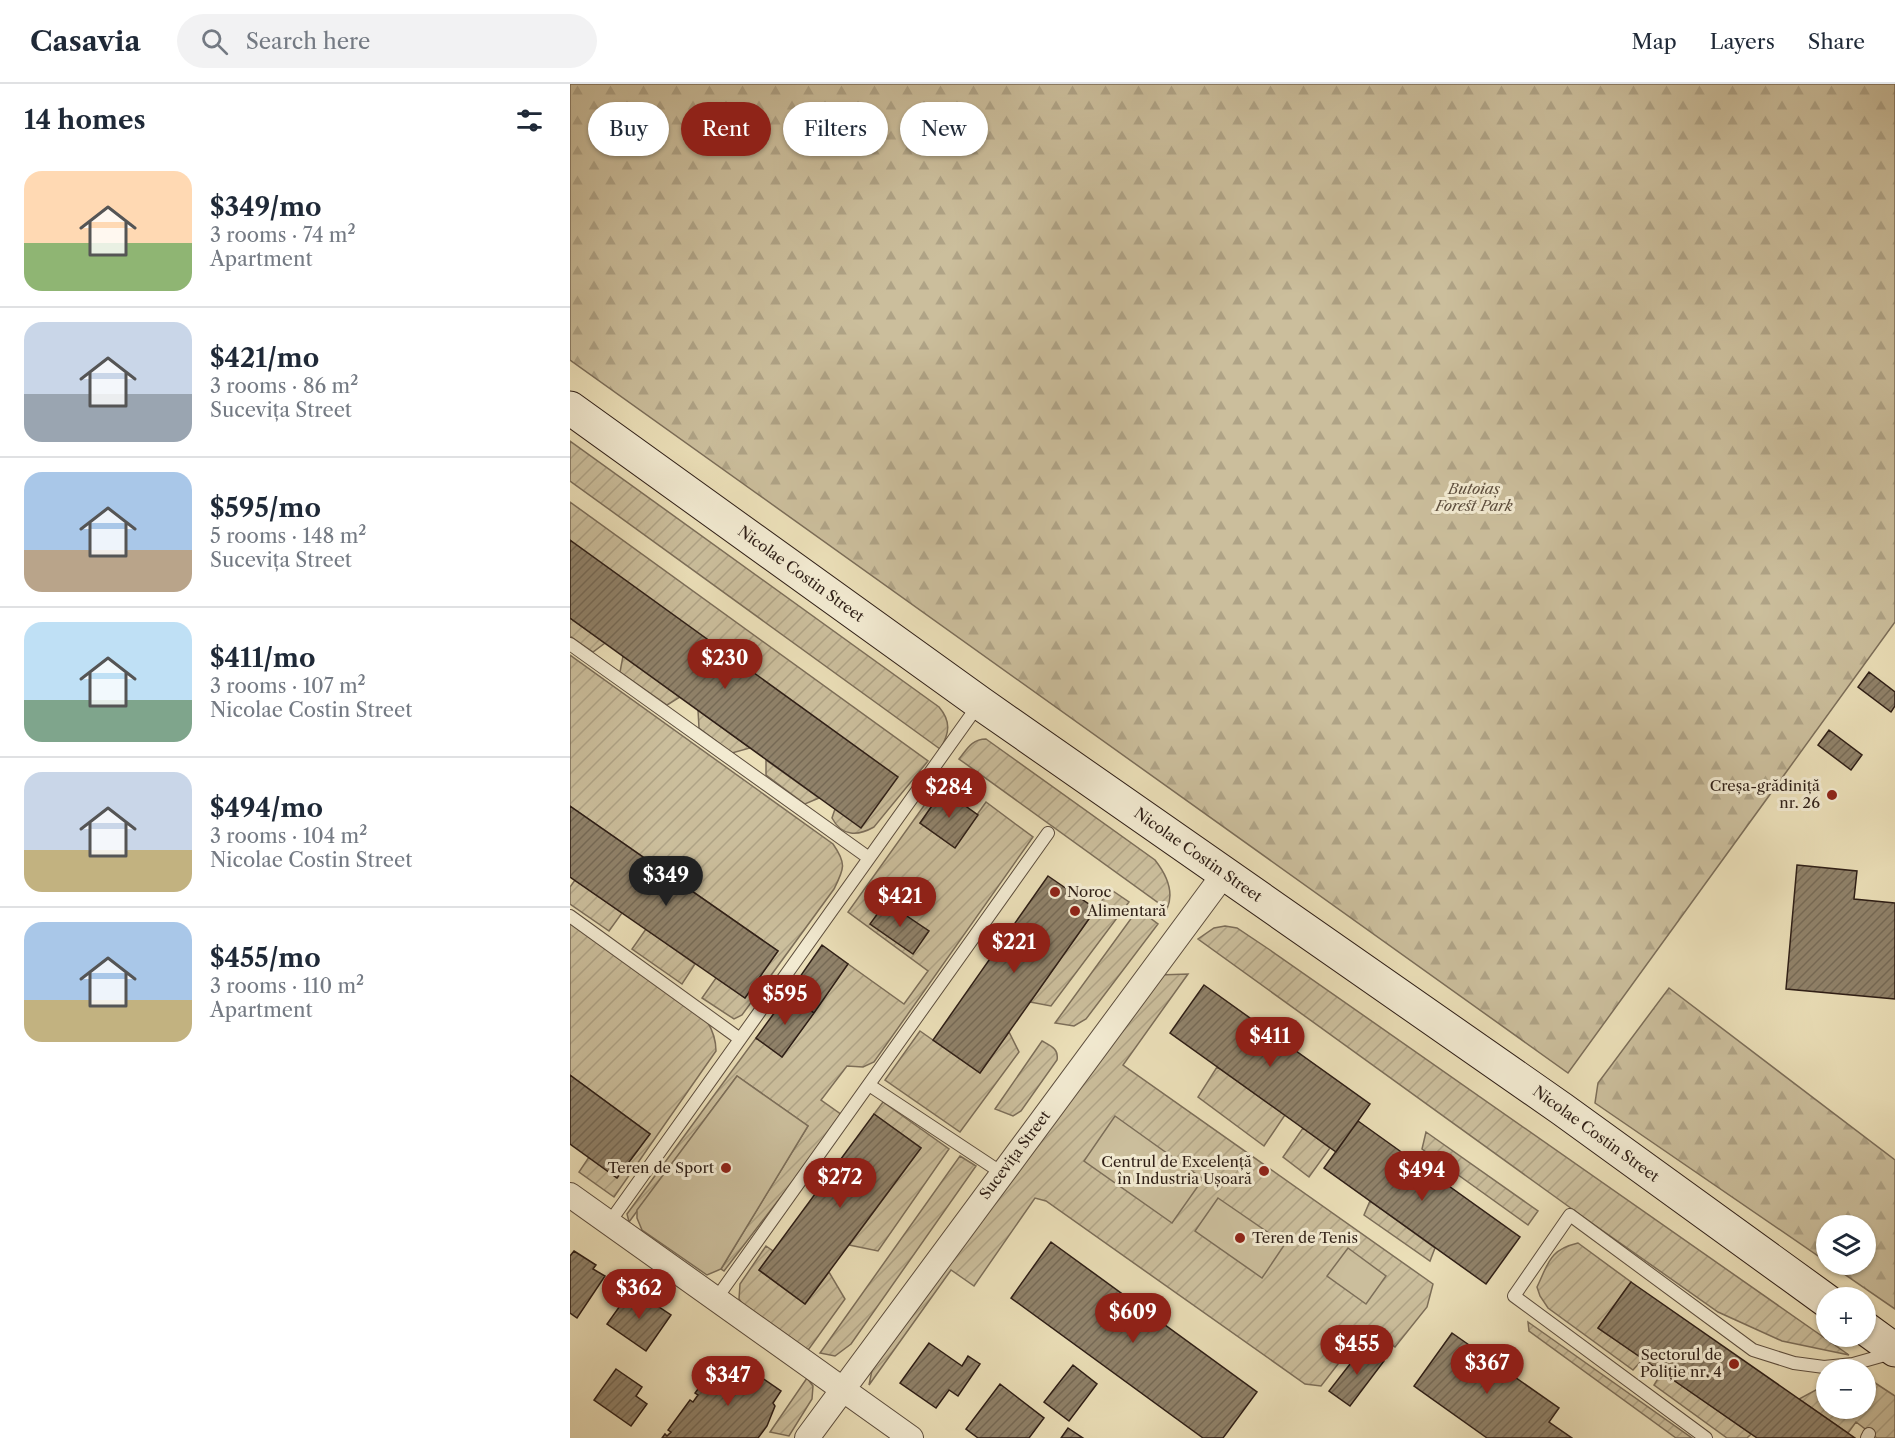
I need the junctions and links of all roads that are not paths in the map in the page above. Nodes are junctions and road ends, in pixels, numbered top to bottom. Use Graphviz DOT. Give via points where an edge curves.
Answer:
graph roads {
  1 [pos="570,408"];
  2 [pos="570,644"];
  3 [pos="980,703"];
  4 [pos="1048,833"];
  5 [pos="869,858"];
  6 [pos="1224,874"];
  7 [pos="570,916"];
  8 [pos="740,1039"];
  9 [pos="869,1085"];
  10 [pos="1002,1173"];
  11 [pos="570,1196"];
  12 [pos="609,1223"];
  13 [pos="1816,1293"];
  14 [pos="716,1299"];
  15 [pos="1876,1337"];
  16 [pos="1895,1352"];
  17 [pos="843,1388"];
  18 [pos="807,1438"];
  19 [pos="911,1438"];
  20 [pos="1706,1438"];
  1 -- 3 [label="main road, Nicolae Costin Street"];
  2 -- 5 [label="lane"];
  3 -- 5 [label="lane"];
  3 -- 6 [label="main road, Nicolae Costin Street"];
  4 -- 9 [label="lane"];
  5 -- 8 [label="lane"];
  6 -- 10 [label="street, Sucevița Street"];
  6 -- 13 [label="main road, Nicolae Costin Street" via="1562,1109"];
  7 -- 8 [label="lane"];
  8 -- 12 [label="lane"];
  9 -- 10 [label="lane"];
  9 -- 14 [label="lane"];
  10 -- 17 [label="street, Sucevița Street"];
  11 -- 12 [label="street"];
  12 -- 14 [label="street"];
  14 -- 17 [label="street"];
  15 -- 16 [label="main road"];
  16 -- 20 [label="lane" via="1853,1364 1824,1367 1794,1364 1753,1350 1570,1215 1514,1296"];
  17 -- 18 [label="street, Sucevița Street"];
  17 -- 19 [label="street"];
}
